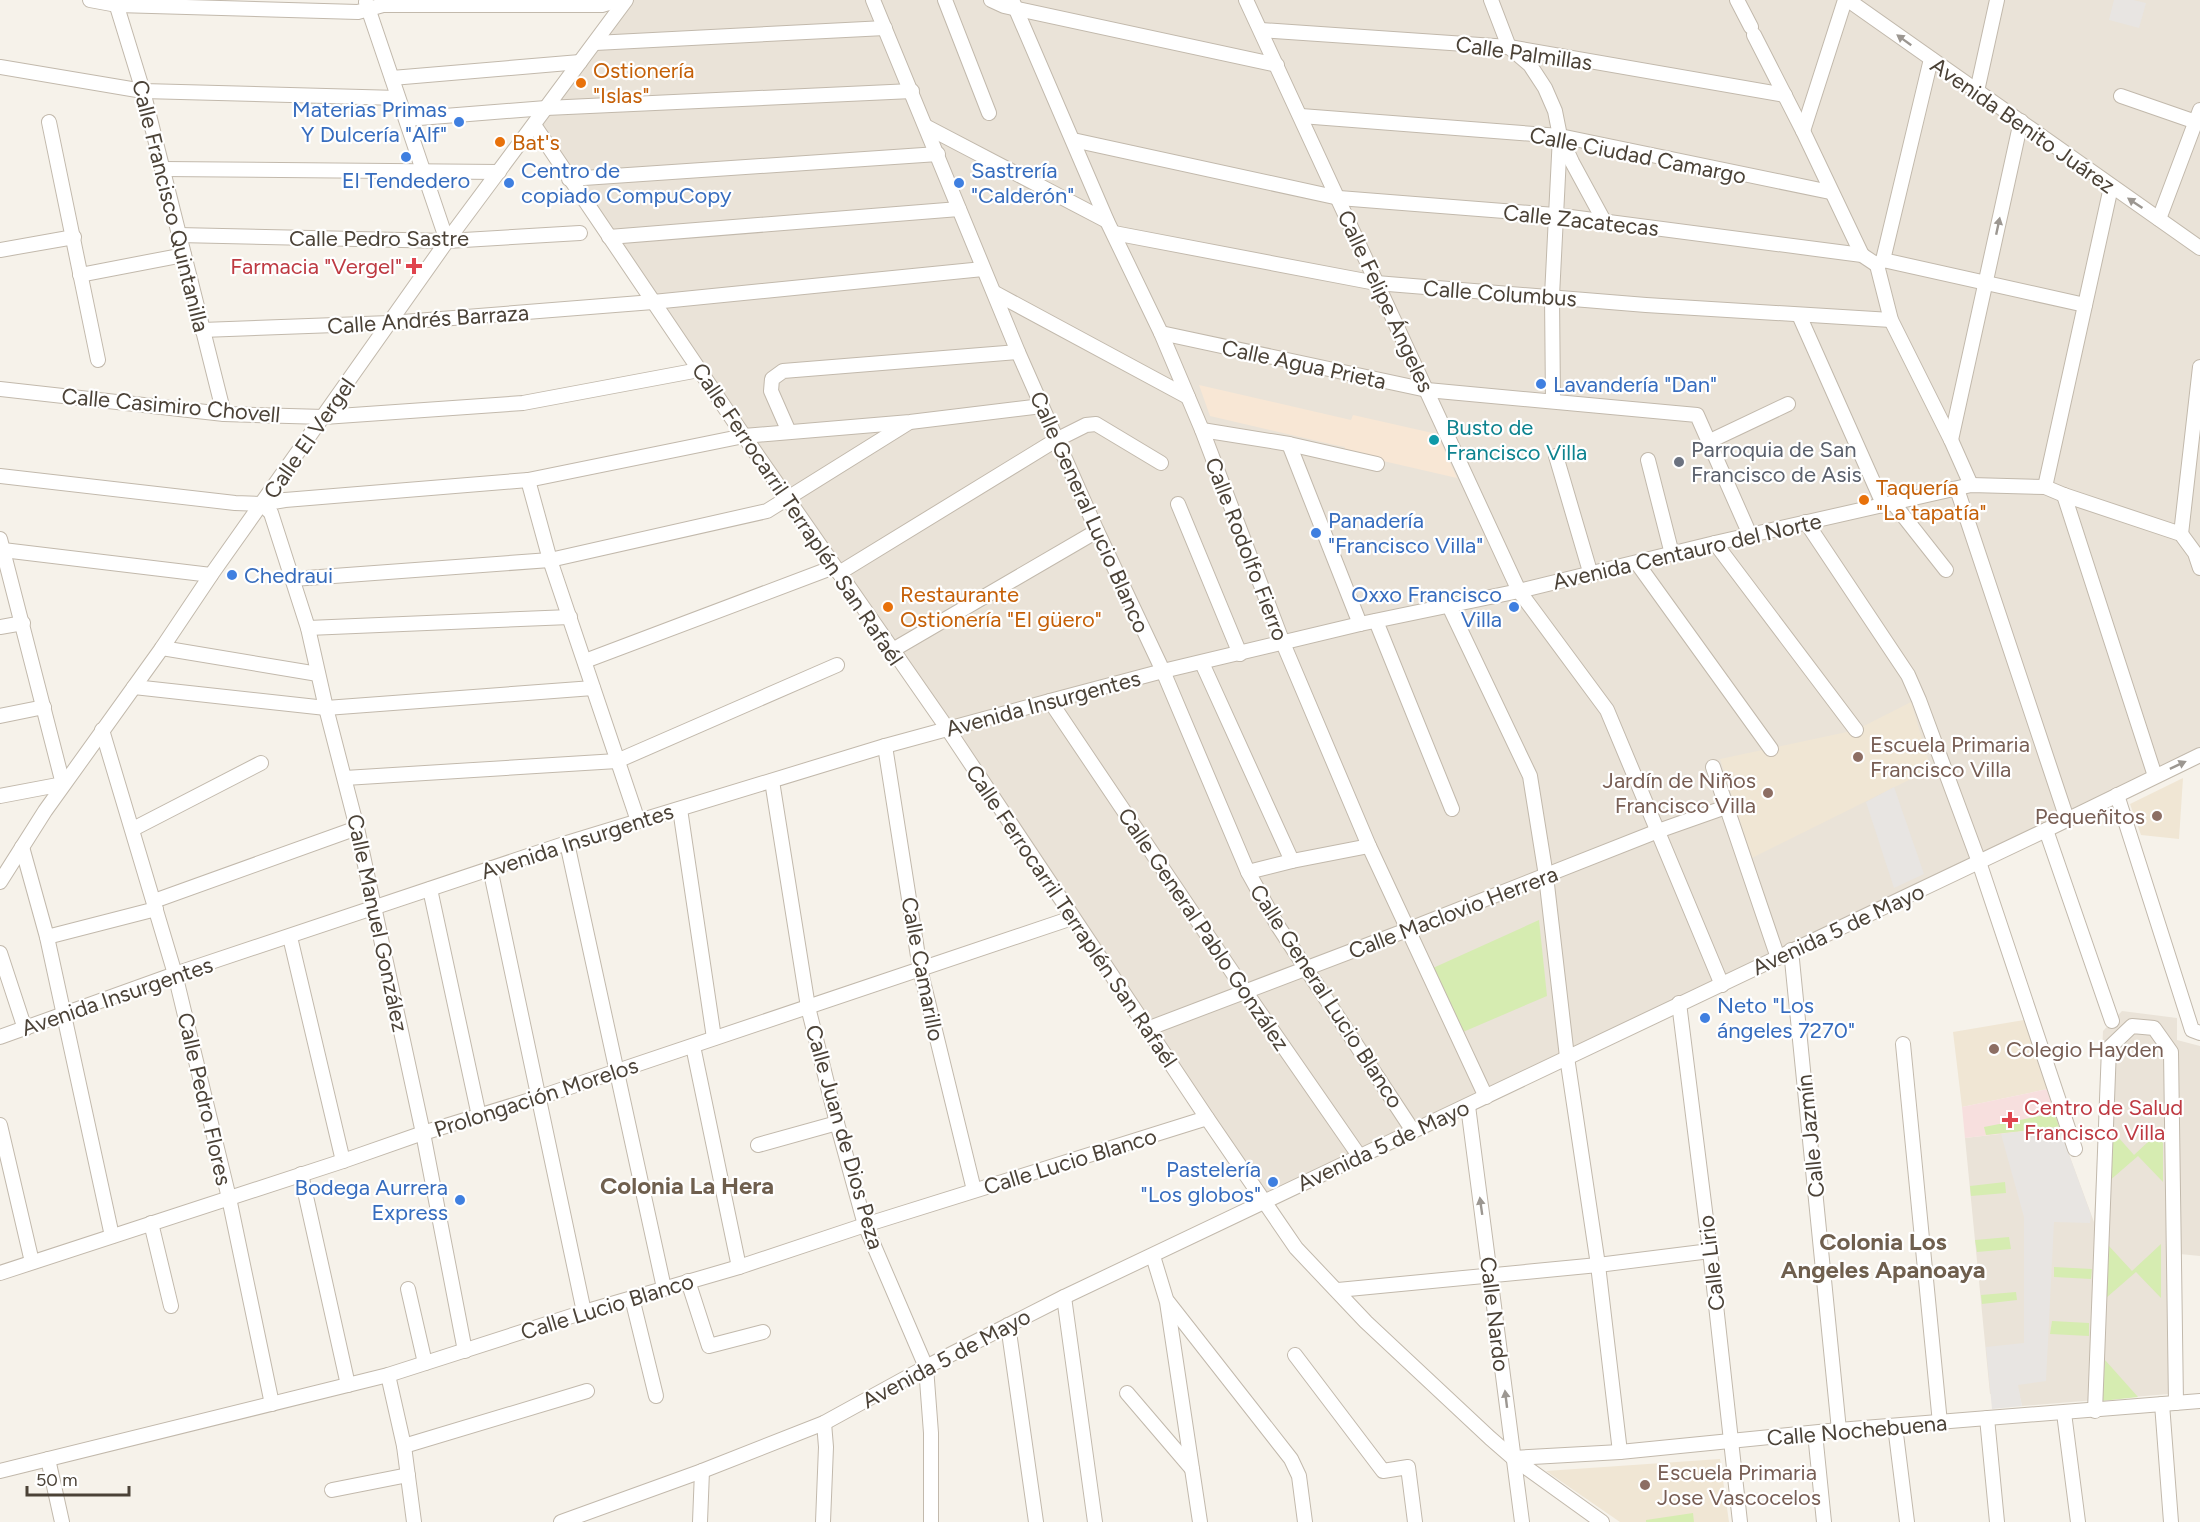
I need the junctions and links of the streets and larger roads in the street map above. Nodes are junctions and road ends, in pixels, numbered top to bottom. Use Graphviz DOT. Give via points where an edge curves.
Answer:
graph roads {
  1 [pos="90,0"];
  2 [pos="619,0"];
  3 [pos="626,0"];
  4 [pos="873,0"];
  5 [pos="945,0"];
  6 [pos="991,0"];
  7 [pos="1246,0"];
  8 [pos="1491,0"];
  9 [pos="1737,0"];
  10 [pos="1846,0"];
  11 [pos="1997,0"];
  12 [pos="116,2"];
  13 [pos="367,4"];
  14 [pos="1013,4"];
  15 [pos="885,28"];
  16 [pos="1261,30"];
  17 [pos="595,43"];
  18 [pos="1509,47"];
  19 [pos="1931,60"];
  20 [pos="580,62"];
  21 [pos="1276,65"];
  22 [pos="0,67"];
  23 [pos="392,78"];
  24 [pos="144,91"];
  25 [pos="912,91"];
  26 [pos="1977,91"];
  27 [pos="1785,95"];
  28 [pos="2121,96"];
  29 [pos="398,98"];
  30 [pos="546,108"];
  31 [pos="988,113"];
  32 [pos="1301,116"];
  33 [pos="2198,116"];
  34 [pos="407,119"];
  35 [pos="2021,121"];
  36 [pos="49,122"];
  37 [pos="534,125"];
  38 [pos="927,127"];
  39 [pos="1803,131"];
  40 [pos="1560,136"];
  41 [pos="1073,140"];
  42 [pos="938,154"];
  43 [pos="162,169"];
  44 [pos="425,172"];
  45 [pos="499,172"];
  46 [pos="570,179"];
  47 [pos="2111,187"];
  48 [pos="1830,192"];
  49 [pos="1339,198"];
  50 [pos="959,209"];
  51 [pos="1555,215"];
  52 [pos="2159,219"];
  53 [pos="1604,221"];
  54 [pos="1111,227"];
  55 [pos="580,233"];
  56 [pos="178,235"];
  57 [pos="74,237"];
  58 [pos="609,237"];
  59 [pos="447,241"];
  60 [pos="2200,248"];
  61 [pos="0,250"];
  62 [pos="184,255"];
  63 [pos="1862,255"];
  64 [pos="1880,263"];
  65 [pos="983,269"];
  66 [pos="80,275"];
  67 [pos="1985,283"];
  68 [pos="1376,284"];
  69 [pos="995,293"];
  70 [pos="1552,296"];
  71 [pos="653,302"];
  72 [pos="2085,305"];
  73 [pos="1799,315"];
  74 [pos="1891,320"];
  75 [pos="390,323"];
  76 [pos="202,330"];
  77 [pos="1161,333"];
  78 [pos="1018,352"];
  79 [pos="98,360"];
  80 [pos="2200,367"];
  81 [pos="699,370"];
  82 [pos="0,389"];
  83 [pos="1427,390"];
  84 [pos="1188,397"];
  85 [pos="1553,401"];
  86 [pos="1788,404"];
  87 [pos="1042,406"];
  88 [pos="224,414"];
  89 [pos="324,417"];
  90 [pos="910,422"];
  91 [pos="1202,430"];
  92 [pos="789,432"];
  93 [pos="744,436"];
  94 [pos="1056,440"];
  95 [pos="1950,440"];
  96 [pos="1710,441"];
  97 [pos="1289,444"];
  98 [pos="1556,456"];
  99 [pos="1648,460"];
  100 [pos="1161,463"];
  101 [pos="1377,464"];
  102 [pos="0,476"];
  103 [pos="528,480"];
  104 [pos="1964,487"];
  105 [pos="2046,487"];
  106 [pos="2064,495"];
  107 [pos="787,499"];
  108 [pos="262,504"];
  109 [pos="1178,504"];
  110 [pos="1889,505"];
  111 [pos="1806,522"];
  112 [pos="1097,531"];
  113 [pos="2181,534"];
  114 [pos="1750,535"];
  115 [pos="1714,543"];
  116 [pos="1,544"];
  117 [pos="2198,553"];
  118 [pos="1672,554"];
  119 [pos="550,560"];
  120 [pos="1637,563"];
  121 [pos="2200,568"];
  122 [pos="837,570"];
  123 [pos="1946,570"];
  124 [pos="211,575"];
  125 [pos="1591,575"];
  126 [pos="293,579"];
  127 [pos="1519,591"];
  128 [pos="1449,606"];
  129 [pos="570,617"];
  130 [pos="1376,621"];
  131 [pos="23,623"];
  132 [pos="1360,624"];
  133 [pos="0,627"];
  134 [pos="308,628"];
  135 [pos="1283,643"];
  136 [pos="162,648"];
  137 [pos="891,651"];
  138 [pos="1240,654"];
  139 [pos="585,661"];
  140 [pos="1202,663"];
  141 [pos="837,665"];
  142 [pos="1163,671"];
  143 [pos="318,674"];
  144 [pos="134,687"];
  145 [pos="593,688"];
  146 [pos="1050,701"];
  147 [pos="44,707"];
  148 [pos="326,708"];
  149 [pos="0,716"];
  150 [pos="947,728"];
  151 [pos="102,730"];
  152 [pos="1856,730"];
  153 [pos="885,746"];
  154 [pos="1772,749"];
  155 [pos="2200,755"];
  156 [pos="617,760"];
  157 [pos="261,763"];
  158 [pos="1713,767"];
  159 [pos="2155,776"];
  160 [pos="345,778"];
  161 [pos="772,781"];
  162 [pos="63,784"];
  163 [pos="2117,795"];
  164 [pos="0,796"];
  165 [pos="1726,807"];
  166 [pos="680,809"];
  167 [pos="1452,809"];
  168 [pos="2067,819"];
  169 [pos="638,821"];
  170 [pos="357,828"];
  171 [pos="133,829"];
  172 [pos="2046,830"];
  173 [pos="1658,831"];
  174 [pos="567,843"];
  175 [pos="1369,846"];
  176 [pos="22,847"];
  177 [pos="1292,861"];
  178 [pos="1979,862"];
  179 [pos="490,868"];
  180 [pos="1248,872"];
  181 [pos="1546,876"];
  182 [pos="0,882"];
  183 [pos="430,889"];
  184 [pos="155,905"];
  185 [pos="375,907"];
  186 [pos="1072,918"];
  187 [pos="1407,930"];
  188 [pos="47,937"];
  189 [pos="290,937"];
  190 [pos="1791,950"];
  191 [pos="0,953"];
  192 [pos="1778,958"];
  193 [pos="920,969"];
  194 [pos="1305,969"];
  195 [pos="175,974"];
  196 [pos="1722,985"];
  197 [pos="1245,991"];
  198 [pos="1679,1004"];
  199 [pos="808,1007"];
  200 [pos="63,1014"];
  201 [pos="2112,1021"];
  202 [pos="25,1029"];
  203 [pos="1147,1029"];
  204 [pos="2200,1033"];
  205 [pos="0,1037"];
  206 [pos="714,1038"];
  207 [pos="1903,1044"];
  208 [pos="693,1046"];
  209 [pos="1568,1057"];
  210 [pos="616,1072"];
  211 [pos="540,1097"];
  212 [pos="1486,1097"];
  213 [pos="1468,1106"];
  214 [pos="479,1116"];
  215 [pos="1207,1118"];
  216 [pos="837,1123"];
  217 [pos="0,1125"];
  218 [pos="1413,1131"];
  219 [pos="423,1133"];
  220 [pos="758,1144"];
  221 [pos="2075,1149"];
  222 [pos="1360,1156"];
  223 [pos="344,1161"];
  224 [pos="301,1174"];
  225 [pos="974,1190"];
  226 [pos="229,1198"];
  227 [pos="1263,1201"];
  228 [pos="151,1223"];
  229 [pos="865,1225"];
  230 [pos="112,1236"];
  231 [pos="1710,1251"];
  232 [pos="1153,1256"];
  233 [pos="32,1262"];
  234 [pos="1598,1265"];
  235 [pos="739,1267"];
  236 [pos="0,1273"];
  237 [pos="1490,1274"];
  238 [pos="688,1281"];
  239 [pos="664,1288"];
  240 [pos="408,1289"];
  241 [pos="1338,1290"];
  242 [pos="1064,1297"];
  243 [pos="632,1298"];
  244 [pos="1167,1302"];
  245 [pos="171,1306"];
  246 [pos="584,1312"];
  247 [pos="1008,1324"];
  248 [pos="763,1332"];
  249 [pos="465,1351"];
  250 [pos="1295,1355"];
  251 [pos="424,1363"];
  252 [pos="926,1366"];
  253 [pos="388,1375"];
  254 [pos="348,1385"];
  255 [pos="587,1391"];
  256 [pos="1127,1393"];
  257 [pos="656,1396"];
  258 [pos="2200,1401"];
  259 [pos="2176,1403"];
  260 [pos="272,1404"];
  261 [pos="2162,1404"];
  262 [pos="2095,1411"];
  263 [pos="2064,1413"];
  264 [pos="1987,1418"];
  265 [pos="1940,1422"];
  266 [pos="824,1423"];
  267 [pos="1895,1426"];
  268 [pos="1839,1430"];
  269 [pos="1815,1433"];
  270 [pos="1731,1440"];
  271 [pos="404,1446"];
  272 [pos="1620,1452"];
  273 [pos="1513,1458"];
  274 [pos="48,1460"];
  275 [pos="1192,1469"];
  276 [pos="0,1471"];
  277 [pos="702,1471"];
  278 [pos="408,1475"];
  279 [pos="332,1490"];
  280 [pos="595,1516"];
  281 [pos="62,1522"];
  282 [pos="414,1522"];
  283 [pos="561,1522"];
  284 [pos="700,1522"];
  285 [pos="823,1522"];
  286 [pos="931,1522"];
  287 [pos="1036,1522"];
  288 [pos="1095,1522"];
  289 [pos="1200,1522"];
  290 [pos="1305,1522"];
  291 [pos="1415,1522"];
  292 [pos="1522,1522"];
  293 [pos="1602,1522"];
  294 [pos="1740,1522"];
  295 [pos="1824,1522"];
  296 [pos="1906,1522"];
  297 [pos="1997,1522"];
  298 [pos="2078,1522"];
  299 [pos="2171,1522"];
  1 -- 12 [label="street"];
  2 -- 13 [label="street" via="603,5"];
  3 -- 17 [label="street, Calle El Vergel"];
  4 -- 15 [label="street, Calle General Lucio Blanco"];
  5 -- 31 [label="street"];
  6 -- 14 [label="street" via="1004,6"];
  7 -- 16 [label="street, Calle Felipe Ángeles"];
  8 -- 18 [label="street"];
  9 -- 27 [label="street"];
  19 -- 10 [label="street, Avenida Benito Juárez, one-way"];
  10 -- 39 [label="street"];
  11 -- 26 [label="street"];
  12 -- 13 [label="street" via="358,12"];
  12 -- 24 [label="street, Calle Francisco Quintanilla"];
  13 -- 23 [label="street"];
  14 -- 21 [label="street"];
  14 -- 41 [label="street, Calle Rodolfo Fierro"];
  15 -- 17 [label="street"];
  15 -- 25 [label="street, Calle General Lucio Blanco"];
  16 -- 18 [label="street, Calle Palmillas"];
  16 -- 21 [label="street, Calle Felipe Ángeles"];
  17 -- 20 [label="street, Calle El Vergel"];
  18 -- 27 [label="street, Calle Palmillas"];
  18 -- 40 [label="street" via="1530,65 1545,88"];
  19 -- 26 [label="street, Avenida Benito Juárez"];
  19 -- 64 [label="street"];
  20 -- 23 [label="street"];
  20 -- 30 [label="street, Calle El Vergel"];
  21 -- 32 [label="street, Calle Felipe Ángeles"];
  22 -- 24 [label="street"];
  23 -- 29 [label="street"];
  24 -- 29 [label="street"];
  24 -- 43 [label="street, Calle Francisco Quintanilla"];
  25 -- 30 [label="street"];
  25 -- 38 [label="street, Calle General Lucio Blanco"];
  26 -- 35 [label="street, Avenida Benito Juárez"];
  27 -- 39 [label="street"];
  28 -- 33 [label="street"];
  29 -- 34 [label="street"];
  30 -- 34 [label="street"];
  30 -- 37 [label="street, Calle El Vergel"];
  32 -- 40 [label="street, Calle Ciudad Camargo"];
  32 -- 49 [label="street, Calle Felipe Ángeles"];
  33 -- 52 [label="street"];
  34 -- 44 [label="street"];
  35 -- 47 [label="street, Avenida Benito Juárez"];
  67 -- 35 [label="street, one-way"];
  36 -- 57 [label="street"];
  37 -- 45 [label="street, Calle El Vergel"];
  37 -- 46 [label="street, Calle Ferrocarril Terraplén San Rafaél"];
  38 -- 42 [label="street, Calle General Lucio Blanco"];
  38 -- 54 [label="street, Calle Columbus"];
  39 -- 48 [label="street"];
  40 -- 48 [label="street, Calle Ciudad Camargo"];
  40 -- 51 [label="street"];
  40 -- 53 [label="street"];
  41 -- 49 [label="street, Calle Zacatecas"];
  41 -- 54 [label="street, Calle Rodolfo Fierro"];
  42 -- 46 [label="street"];
  42 -- 50 [label="street, Calle General Lucio Blanco"];
  43 -- 44 [label="street"];
  43 -- 56 [label="street, Calle Francisco Quintanilla"];
  44 -- 45 [label="street"];
  44 -- 59 [label="street"];
  45 -- 59 [label="street, Calle El Vergel"];
  46 -- 58 [label="street, Calle Ferrocarril Terraplén San Rafaél"];
  52 -- 47 [label="street, Avenida Benito Juárez, one-way"];
  47 -- 72 [label="street"];
  48 -- 63 [label="street"];
  49 -- 51 [label="street, Calle Zacatecas"];
  49 -- 68 [label="street, Calle Felipe Ángeles"];
  50 -- 58 [label="street"];
  50 -- 65 [label="street, Calle General Lucio Blanco"];
  51 -- 53 [label="street, Calle Zacatecas"];
  51 -- 70 [label="street"];
  52 -- 60 [label="street, Avenida Benito Juárez"];
  53 -- 63 [label="street, Calle Zacatecas"];
  54 -- 68 [label="street, Calle Columbus"];
  54 -- 77 [label="street, Calle Rodolfo Fierro"];
  55 -- 59 [label="street, Calle Pedro Sastre"];
  56 -- 59 [label="street, Calle Pedro Sastre"];
  56 -- 62 [label="street, Calle Francisco Quintanilla"];
  57 -- 61 [label="street"];
  57 -- 66 [label="street"];
  58 -- 71 [label="street, Calle Ferrocarril Terraplén San Rafaél"];
  59 -- 75 [label="street, Calle El Vergel"];
  62 -- 66 [label="street"];
  62 -- 76 [label="street, Calle Francisco Quintanilla"];
  63 -- 64 [label="street, Calle Zacatecas"];
  64 -- 67 [label="street, Calle Zacatecas"];
  64 -- 74 [label="street"];
  65 -- 69 [label="street, Calle General Lucio Blanco"];
  65 -- 71 [label="street, Calle Andrés Barraza"];
  66 -- 79 [label="street"];
  67 -- 72 [label="street, Calle Zacatecas"];
  67 -- 95 [label="street"];
  68 -- 70 [label="street, Calle Columbus"];
  68 -- 83 [label="street, Calle Felipe Ángeles"];
  69 -- 78 [label="street, Calle General Lucio Blanco"];
  69 -- 84 [label="street"];
  70 -- 73 [label="street, Calle Columbus"];
  70 -- 85 [label="street"];
  71 -- 75 [label="street, Calle Andrés Barraza"];
  71 -- 81 [label="street, Calle Ferrocarril Terraplén San Rafaél"];
  72 -- 105 [label="street"];
  73 -- 74 [label="street, Calle Columbus"];
  73 -- 110 [label="street"];
  74 -- 95 [label="street"];
  75 -- 76 [label="street, Calle Andrés Barraza"];
  75 -- 89 [label="street, Calle El Vergel"];
  76 -- 88 [label="street, Calle Francisco Quintanilla"];
  77 -- 83 [label="street, Calle Agua Prieta"];
  77 -- 84 [label="street, Calle Rodolfo Fierro"];
  78 -- 87 [label="street, Calle General Lucio Blanco"];
  78 -- 92 [label="street" via="783,371 772,379 771,391"];
  80 -- 113 [label="street"];
  81 -- 89 [label="street, Calle Casimiro Chovell" via="524,403"];
  81 -- 93 [label="street, Calle Ferrocarril Terraplén San Rafaél"];
  82 -- 88 [label="street, Calle Casimiro Chovell"];
  83 -- 85 [label="street, Calle Agua Prieta"];
  83 -- 127 [label="street, Calle Felipe Ángeles"];
  84 -- 91 [label="street, Calle Rodolfo Fierro"];
  85 -- 96 [label="street, Calle Agua Prieta" via="1697,415"];
  86 -- 96 [label="street"];
  87 -- 90 [label="street"];
  87 -- 94 [label="street, Calle General Lucio Blanco"];
  88 -- 89 [label="street, Calle Casimiro Chovell"];
  89 -- 108 [label="street, Calle El Vergel"];
  90 -- 92 [label="street"];
  90 -- 107 [label="street"];
  91 -- 97 [label="street"];
  91 -- 135 [label="street, Calle Rodolfo Fierro"];
  92 -- 93 [label="street"];
  93 -- 103 [label="street"];
  93 -- 107 [label="street, Calle Ferrocarril Terraplén San Rafaél"];
  94 -- 100 [label="street" via="1086,424 1096,424"];
  94 -- 112 [label="street, Calle General Lucio Blanco"];
  94 -- 122 [label="street"];
  95 -- 104 [label="street"];
  96 -- 114 [label="street"];
  97 -- 101 [label="street"];
  97 -- 132 [label="street"];
  98 -- 125 [label="street"];
  99 -- 118 [label="street"];
  102 -- 108 [label="street"];
  103 -- 108 [label="street"];
  103 -- 119 [label="street"];
  104 -- 105 [label="street, Avenida Centauro del Norte"];
  104 -- 110 [label="street, Avenida Centauro del Norte"];
  104 -- 168 [label="street"];
  105 -- 106 [label="street, Avenida Centauro del Norte"];
  106 -- 113 [label="street, Avenida Centauro del Norte"];
  106 -- 159 [label="street"];
  107 -- 119 [label="street" via="767,511"];
  107 -- 122 [label="street, Calle Ferrocarril Terraplén San Rafaél"];
  108 -- 124 [label="street, Calle El Vergel"];
  108 -- 126 [label="street, Calle Manuel González" via="271,513"];
  109 -- 138 [label="street"];
  110 -- 111 [label="street, Avenida Centauro del Norte"];
  110 -- 123 [label="street"];
  111 -- 114 [label="street, Avenida Centauro del Norte"];
  111 -- 178 [label="street" via="1908,675"];
  112 -- 137 [label="street"];
  112 -- 142 [label="street, Calle General Lucio Blanco"];
  113 -- 117 [label="street"];
  114 -- 115 [label="street, Avenida Centauro del Norte"];
  115 -- 118 [label="street, Avenida Centauro del Norte"];
  115 -- 152 [label="street"];
  116 -- 124 [label="street"];
  116 -- 131 [label="street"];
  117 -- 121 [label="street"];
  118 -- 120 [label="street, Avenida Centauro del Norte"];
  119 -- 126 [label="street"];
  119 -- 129 [label="street"];
  120 -- 125 [label="street, Avenida Centauro del Norte"];
  120 -- 154 [label="street"];
  122 -- 137 [label="street, Calle Ferrocarril Terraplén San Rafaél"];
  122 -- 139 [label="street"];
  124 -- 136 [label="street, Calle El Vergel"];
  125 -- 127 [label="street, Avenida Centauro del Norte"];
  126 -- 134 [label="street, Calle Manuel González"];
  127 -- 128 [label="street, Avenida Centauro del Norte"];
  127 -- 173 [label="street, Calle Felipe Ángeles" via="1607,710"];
  128 -- 130 [label="street, Avenida Centauro del Norte"];
  128 -- 181 [label="street" via="1530,776"];
  129 -- 134 [label="street"];
  129 -- 139 [label="street"];
  130 -- 132 [label="street, Avenida Centauro del Norte"];
  130 -- 167 [label="street"];
  131 -- 133 [label="street"];
  131 -- 147 [label="street"];
  132 -- 135 [label="street, Avenida Centauro del Norte"];
  134 -- 143 [label="street, Calle Manuel González"];
  135 -- 138 [label="street, Avenida Centauro del Norte"];
  135 -- 175 [label="street, Calle Rodolfo Fierro"];
  136 -- 143 [label="street"];
  136 -- 144 [label="street, Calle El Vergel"];
  137 -- 150 [label="street, Calle Ferrocarril Terraplén San Rafaél"];
  138 -- 140 [label="street, Avenida Centauro del Norte"];
  139 -- 145 [label="street"];
  140 -- 142 [label="street, Avenida Centauro del Norte"];
  140 -- 177 [label="street"];
  141 -- 156 [label="street"];
  142 -- 146 [label="street, Avenida Insurgentes"];
  142 -- 180 [label="street, Calle General Lucio Blanco"];
  143 -- 148 [label="street, Calle Manuel González"];
  144 -- 148 [label="street"];
  144 -- 151 [label="street, Calle El Vergel"];
  145 -- 148 [label="street"];
  145 -- 156 [label="street"];
  146 -- 150 [label="street, Avenida Insurgentes"];
  146 -- 197 [label="street, Calle General Pablo González"];
  147 -- 149 [label="street"];
  147 -- 162 [label="street"];
  148 -- 160 [label="street, Calle Manuel González"];
  150 -- 153 [label="street, Avenida Insurgentes"];
  150 -- 186 [label="street, Calle Ferrocarril Terraplén San Rafaél"];
  151 -- 162 [label="street, Calle El Vergel"];
  151 -- 171 [label="street, Calle Pedro Flores"];
  153 -- 161 [label="street, Avenida Insurgentes"];
  153 -- 193 [label="street, Calle Camarillo"];
  159 -- 155 [label="street, Avenida 5 de Mayo, one-way"];
  156 -- 160 [label="street"];
  156 -- 169 [label="street"];
  157 -- 171 [label="street"];
  158 -- 165 [label="street"];
  159 -- 163 [label="street, Avenida 5 de Mayo"];
  160 -- 170 [label="street, Calle Manuel González"];
  161 -- 166 [label="street, Avenida Insurgentes"];
  161 -- 199 [label="street, Calle Juan de Dios Peza"];
  162 -- 164 [label="street"];
  162 -- 176 [label="street, Calle El Vergel"];
  163 -- 168 [label="street, Avenida 5 de Mayo"];
  163 -- 204 [label="street" via="2192,1030"];
  165 -- 173 [label="street, Calle Maclovio Herrera"];
  165 -- 192 [label="street"];
  166 -- 169 [label="street, Avenida Insurgentes"];
  166 -- 206 [label="street"];
  168 -- 172 [label="street, Avenida 5 de Mayo"];
  169 -- 174 [label="street, Avenida Insurgentes"];
  170 -- 184 [label="street"];
  170 -- 185 [label="street, Calle Manuel González"];
  171 -- 184 [label="street, Calle Pedro Flores"];
  172 -- 178 [label="street, Avenida 5 de Mayo"];
  172 -- 201 [label="street"];
  173 -- 181 [label="street, Calle Maclovio Herrera"];
  173 -- 196 [label="street, Calle Felipe Ángeles"];
  174 -- 179 [label="street, Avenida Insurgentes"];
  174 -- 210 [label="street"];
  175 -- 177 [label="street"];
  175 -- 187 [label="street, Calle Rodolfo Fierro"];
  176 -- 182 [label="street, Calle El Vergel"];
  176 -- 188 [label="street"];
  177 -- 180 [label="street"];
  178 -- 190 [label="street, Avenida 5 de Mayo"];
  178 -- 221 [label="street"];
  179 -- 183 [label="street, Avenida Insurgentes"];
  179 -- 211 [label="street"];
  180 -- 194 [label="street, Calle General Lucio Blanco"];
  181 -- 187 [label="street, Calle Maclovio Herrera"];
  181 -- 209 [label="street"];
  183 -- 185 [label="street, Avenida Insurgentes"];
  183 -- 214 [label="street"];
  184 -- 188 [label="street"];
  184 -- 195 [label="street, Calle Pedro Flores"];
  185 -- 189 [label="street, Avenida Insurgentes"];
  185 -- 219 [label="street, Calle Manuel González"];
  186 -- 193 [label="street, Prolongación Morelos"];
  186 -- 203 [label="street, Calle Ferrocarril Terraplén San Rafaél"];
  187 -- 194 [label="street, Calle Maclovio Herrera"];
  187 -- 212 [label="street, Calle Rodolfo Fierro"];
  188 -- 200 [label="street"];
  189 -- 195 [label="street, Avenida Insurgentes"];
  189 -- 223 [label="street"];
  190 -- 192 [label="street, Avenida 5 de Mayo"];
  190 -- 268 [label="street, Calle Jazmín"];
  191 -- 202 [label="street"];
  192 -- 196 [label="street, Avenida 5 de Mayo"];
  193 -- 199 [label="street, Prolongación Morelos"];
  193 -- 225 [label="street, Calle Camarillo"];
  194 -- 197 [label="street, Calle Maclovio Herrera"];
  194 -- 218 [label="street, Calle General Lucio Blanco"];
  195 -- 200 [label="street, Avenida Insurgentes"];
  195 -- 226 [label="street, Calle Pedro Flores"];
  196 -- 198 [label="street, Avenida 5 de Mayo"];
  197 -- 203 [label="street, Calle Maclovio Herrera"];
  197 -- 222 [label="street, Calle General Pablo González"];
  198 -- 209 [label="street, Avenida 5 de Mayo"];
  198 -- 231 [label="street, Calle Lirio"];
  199 -- 206 [label="street, Prolongación Morelos"];
  199 -- 216 [label="street, Calle Juan de Dios Peza"];
  200 -- 202 [label="street, Avenida Insurgentes"];
  200 -- 230 [label="street"];
  202 -- 205 [label="street, Avenida Insurgentes"];
  203 -- 215 [label="street, Calle Ferrocarril Terraplén San Rafaél"];
  206 -- 208 [label="street, Prolongación Morelos"];
  207 -- 265 [label="street"];
  208 -- 210 [label="street, Prolongación Morelos"];
  208 -- 235 [label="street"];
  209 -- 212 [label="street, Avenida 5 de Mayo"];
  209 -- 234 [label="street"];
  210 -- 211 [label="street, Prolongación Morelos"];
  210 -- 239 [label="street"];
  211 -- 214 [label="street, Prolongación Morelos"];
  211 -- 246 [label="street"];
  212 -- 213 [label="street, Avenida 5 de Mayo"];
  213 -- 218 [label="street, Avenida 5 de Mayo"];
  237 -- 213 [label="street, Calle Nardo, one-way"];
  214 -- 219 [label="street, Prolongación Morelos"];
  215 -- 225 [label="street, Calle Lucio Blanco"];
  215 -- 227 [label="street, Calle Ferrocarril Terraplén San Rafaél"];
  216 -- 220 [label="street"];
  216 -- 229 [label="street, Calle Juan de Dios Peza"];
  217 -- 233 [label="street"];
  218 -- 222 [label="street, Avenida 5 de Mayo"];
  219 -- 223 [label="street, Prolongación Morelos"];
  219 -- 249 [label="street, Calle Manuel González"];
  222 -- 227 [label="street, Avenida 5 de Mayo"];
  223 -- 224 [label="street, Prolongación Morelos"];
  224 -- 226 [label="street, Prolongación Morelos"];
  224 -- 254 [label="street"];
  225 -- 229 [label="street, Calle Lucio Blanco"];
  226 -- 228 [label="street, Prolongación Morelos"];
  226 -- 260 [label="street, Calle Pedro Flores"];
  227 -- 232 [label="street, Avenida 5 de Mayo"];
  227 -- 241 [label="street, Calle Ferrocarril Terraplén San Rafaél" via="1296,1248"];
  228 -- 230 [label="street, Prolongación Morelos"];
  228 -- 245 [label="street"];
  229 -- 235 [label="street, Calle Lucio Blanco"];
  229 -- 252 [label="street, Calle Juan de Dios Peza"];
  230 -- 233 [label="street, Prolongación Morelos"];
  231 -- 234 [label="street"];
  231 -- 270 [label="street, Calle Lirio"];
  232 -- 242 [label="street, Avenida 5 de Mayo"];
  232 -- 244 [label="street"];
  233 -- 236 [label="street, Prolongación Morelos"];
  234 -- 237 [label="street"];
  234 -- 272 [label="street"];
  235 -- 238 [label="street, Calle Lucio Blanco"];
  237 -- 241 [label="street"];
  273 -- 237 [label="street, Calle Nardo, one-way"];
  238 -- 239 [label="street, Calle Lucio Blanco"];
  238 -- 248 [label="street" via="709,1346"];
  239 -- 243 [label="street, Calle Lucio Blanco"];
  240 -- 251 [label="street"];
  241 -- 273 [label="street, Calle Ferrocarril Terraplén San Rafaél" via="1388,1343"];
  242 -- 247 [label="street, Avenida 5 de Mayo"];
  242 -- 288 [label="street"];
  243 -- 246 [label="street, Calle Lucio Blanco"];
  243 -- 257 [label="street"];
  244 -- 275 [label="street"];
  244 -- 290 [label="street" via="1291,1459 1299,1476"];
  246 -- 249 [label="street, Calle Lucio Blanco"];
  247 -- 252 [label="street, Avenida 5 de Mayo"];
  247 -- 287 [label="street"];
  249 -- 251 [label="street, Calle Lucio Blanco"];
  250 -- 291 [label="street" via="1383,1471 1408,1467"];
  251 -- 253 [label="street, Calle Lucio Blanco"];
  252 -- 266 [label="street, Avenida 5 de Mayo"];
  252 -- 286 [label="street, Calle Juan de Dios Peza"];
  253 -- 254 [label="street, Calle Lucio Blanco"];
  253 -- 271 [label="street"];
  254 -- 260 [label="street, Calle Lucio Blanco"];
  255 -- 271 [label="street"];
  256 -- 275 [label="street"];
  258 -- 259 [label="street, Calle Nochebuena"];
  259 -- 261 [label="street, Calle Nochebuena"];
  259 -- 262 [label="street" via="2171,1052 2154,1028 2132,1026 2109,1048"];
  260 -- 274 [label="street, Calle Lucio Blanco"];
  261 -- 262 [label="street, Calle Nochebuena"];
  261 -- 299 [label="street"];
  262 -- 263 [label="street, Calle Nochebuena"];
  263 -- 264 [label="street, Calle Nochebuena"];
  263 -- 298 [label="street"];
  264 -- 265 [label="street, Calle Nochebuena"];
  264 -- 297 [label="street"];
  265 -- 267 [label="street, Calle Nochebuena"];
  266 -- 277 [label="street, Avenida 5 de Mayo"];
  266 -- 285 [label="street"];
  267 -- 268 [label="street, Calle Nochebuena"];
  267 -- 296 [label="street"];
  268 -- 269 [label="street, Calle Nochebuena"];
  269 -- 270 [label="street, Calle Nochebuena"];
  269 -- 295 [label="street"];
  270 -- 272 [label="street, Calle Nochebuena"];
  270 -- 294 [label="street, Calle Lirio"];
  271 -- 278 [label="street"];
  272 -- 273 [label="street, Calle Nochebuena"];
  273 -- 292 [label="street, Calle Nardo"];
  273 -- 293 [label="street, Calle Ferrocarril Terraplén San Rafaél"];
  274 -- 276 [label="street, Calle Lucio Blanco"];
  274 -- 281 [label="street"];
  275 -- 289 [label="street"];
  277 -- 280 [label="street, Avenida 5 de Mayo"];
  277 -- 284 [label="street"];
  278 -- 279 [label="street"];
  278 -- 282 [label="street"];
  280 -- 283 [label="street, Avenida 5 de Mayo"];
}
